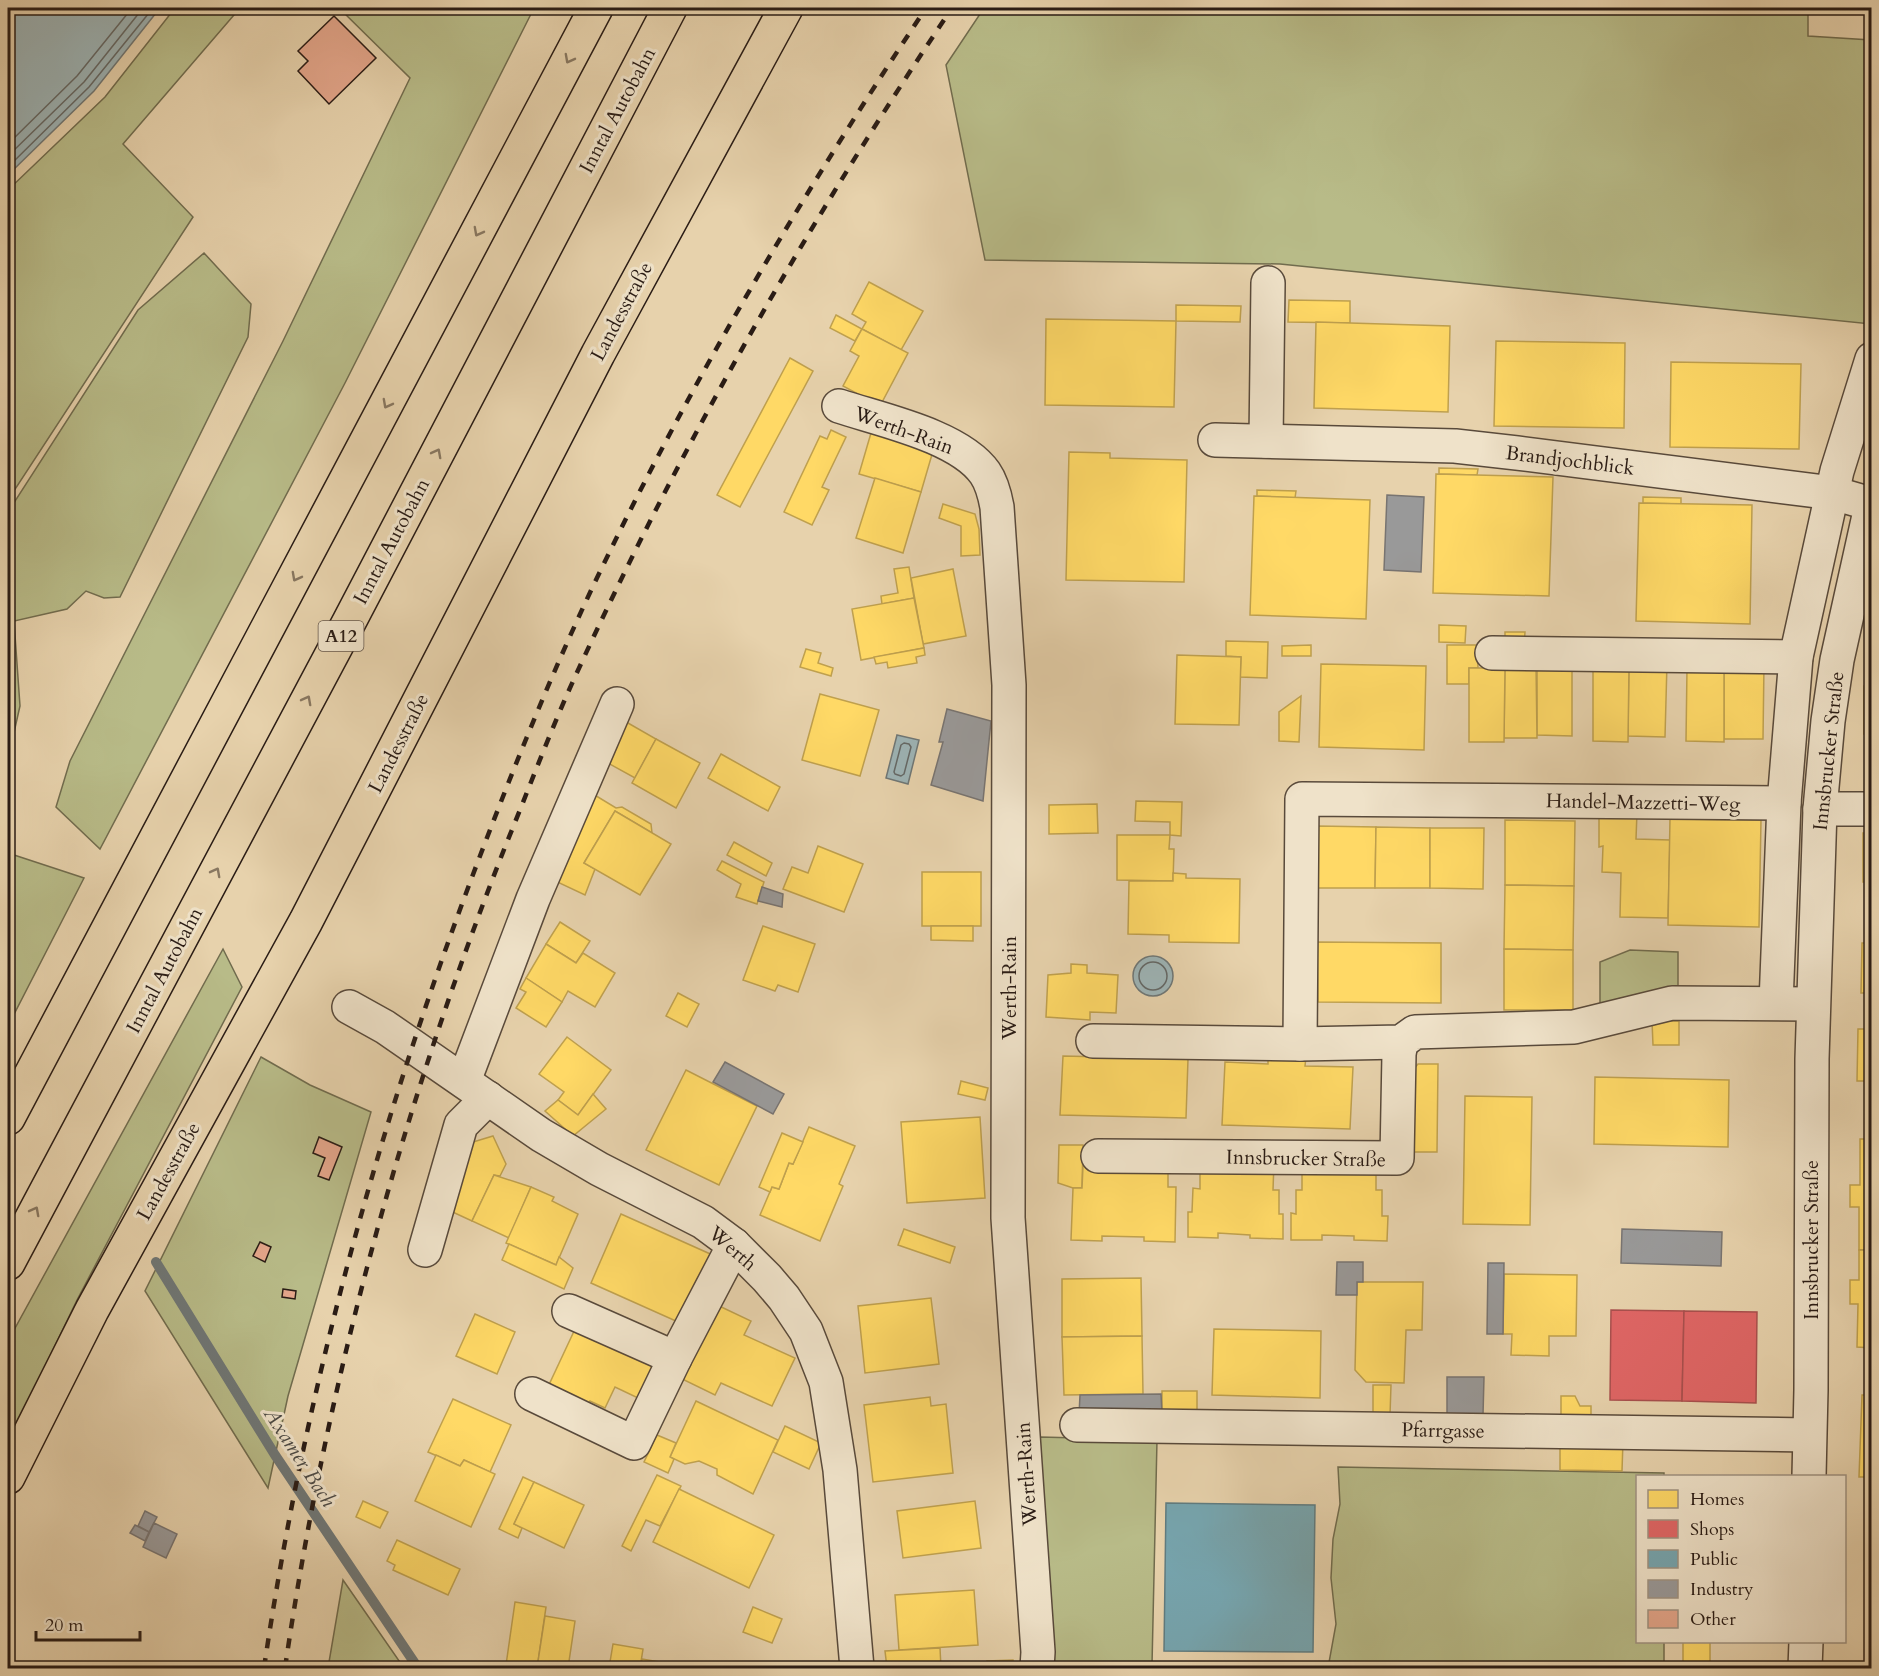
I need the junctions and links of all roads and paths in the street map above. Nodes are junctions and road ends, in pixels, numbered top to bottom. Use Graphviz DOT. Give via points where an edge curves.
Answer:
graph roads {
  1 [pos="670,8"];
  2 [pos="786,8"];
  3 [pos="594,9"];
  4 [pos="1268,283"];
  5 [pos="1872,359"];
  6 [pos="839,406"];
  7 [pos="1215,440"];
  8 [pos="1266,441"];
  9 [pos="1833,493"];
  10 [pos="1871,503"];
  11 [pos="1492,653"];
  12 [pos="1796,657"];
  13 [pos="617,704"];
  14 [pos="1784,803"];
  15 [pos="1820,809"];
  16 [pos="1872,809"];
  17 [pos="1776,1003"];
  18 [pos="1813,1004"];
  19 [pos="350,1007"];
  20 [pos="1093,1041"];
  21 [pos="1401,1042"];
  22 [pos="1300,1044"];
  23 [pos="476,1089"];
  24 [pos="8,1118"];
  25 [pos="1098,1156"];
  26 [pos="734,1245"];
  27 [pos="425,1250"];
  28 [pos="8,1263"];
  29 [pos="569,1311"];
  30 [pos="675,1358"];
  31 [pos="532,1394"];
  32 [pos="1077,1425"];
  33 [pos="1809,1435"];
  34 [pos="1809,1475"];
  35 [pos="8,1477"];
  36 [pos="1806,1643"];
  37 [pos="857,1668"];
  38 [pos="1037,1668"];
  39 [pos="1805,1668"];
  28 -- 1 [label="main road, Inntal Autobahn / A12, one-way"];
  2 -- 35 [label="main road, Landesstraße" via="598,354 306,921 92,1310"];
  3 -- 24 [label="main road, one-way"];
  4 -- 8 [label="street"];
  5 -- 9 [label="street"];
  6 -- 38 [label="street, Werth-Rain" via="962,451 986,474 997,507 1009,685 1008,1218"];
  7 -- 8 [label="street, Brandjochblick"];
  8 -- 9 [label="street, Brandjochblick" via="1455,446"];
  9 -- 10 [label="street, Brandjochblick"];
  9 -- 12 [label="street"];
  10 -- 15 [label="street, Innsbrucker Straße" via="1837,660"];
  11 -- 12 [label="street"];
  12 -- 14 [label="street"];
  13 -- 23 [label="street" via="533,898"];
  14 -- 17 [label="street"];
  14 -- 22 [label="street, Handel-Mazzetti-Weg" via="1302,799"];
  15 -- 16 [label="street"];
  15 -- 18 [label="street, Innsbrucker Straße"];
  17 -- 18 [label="street"];
  17 -- 21 [label="street" via="1672,1003 1574,1027 1426,1031 1415,1032"];
  18 -- 33 [label="street, Innsbrucker Straße"];
  19 -- 23 [label="street, Werth"];
  20 -- 22 [label="street"];
  21 -- 22 [label="street"];
  21 -- 25 [label="street, Innsbrucker Straße" via="1397,1158"];
  23 -- 26 [label="street, Werth" via="599,1170 703,1222"];
  23 -- 27 [label="street" via="461,1125"];
  26 -- 30 [label="street"];
  26 -- 37 [label="street, Werth" via="784,1298 806,1331 826,1382 840,1470"];
  29 -- 30 [label="street"];
  30 -- 31 [label="street" via="634,1443"];
  32 -- 33 [label="street, Pfarrgasse"];
  33 -- 34 [label="street, Innsbrucker Straße"];
  36 -- 39 [label="street"];
}
